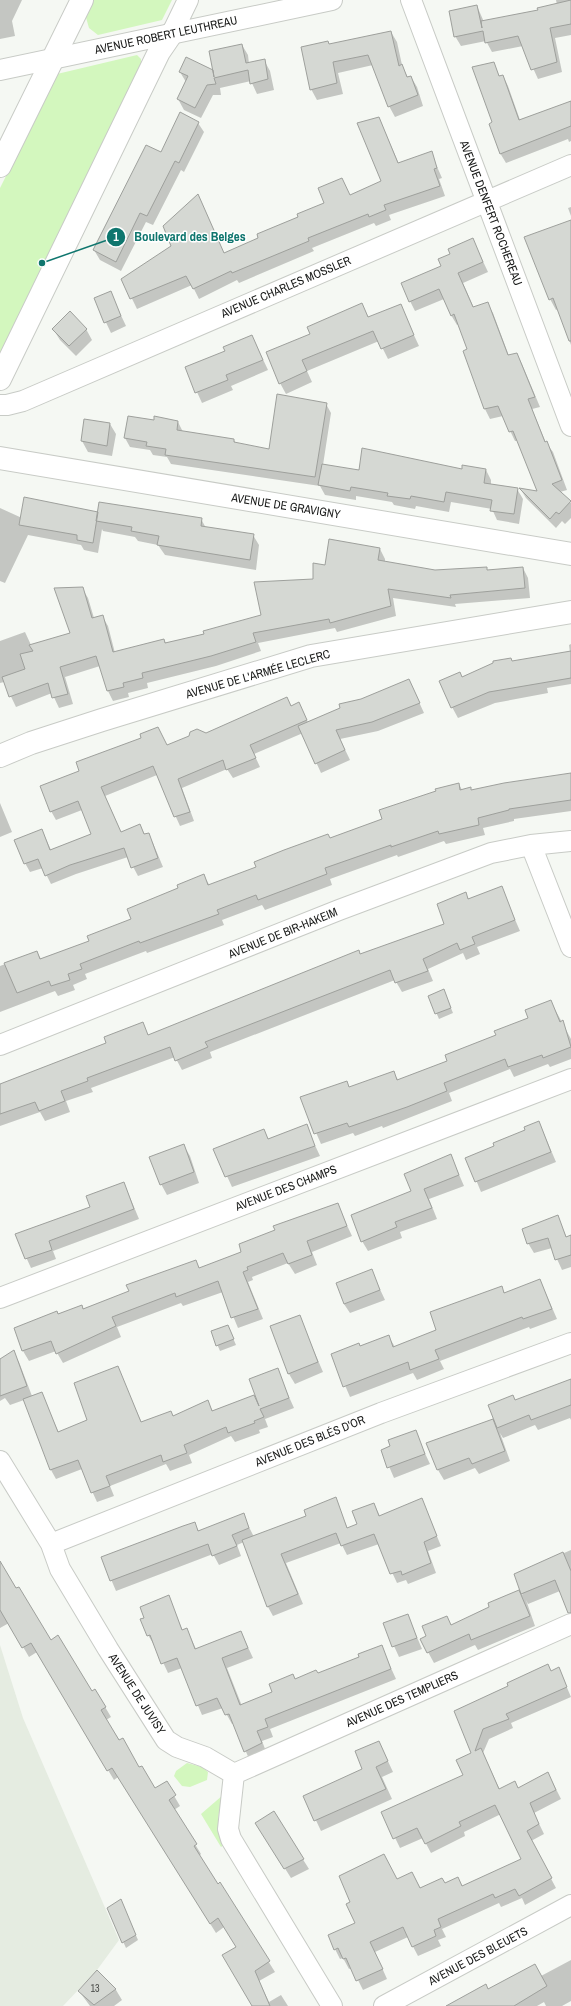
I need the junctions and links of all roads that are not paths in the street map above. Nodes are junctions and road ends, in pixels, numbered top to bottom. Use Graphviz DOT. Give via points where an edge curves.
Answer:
graph roads {
  1 [pos="82,0"];
  2 [pos="188,0"];
  3 [pos="332,0"];
  4 [pos="411,0"];
  5 [pos="172,33"];
  6 [pos="54,59"];
  7 [pos="0,70"];
  8 [pos="571,165"];
  9 [pos="0,166"];
  10 [pos="487,201"];
  11 [pos="0,379"];
  12 [pos="0,404"];
  13 [pos="571,426"];
  14 [pos="0,458"];
  15 [pos="571,554"];
  16 [pos="571,612"];
  17 [pos="0,756"];
  18 [pos="571,841"];
  19 [pos="531,845"];
  20 [pos="571,947"];
  21 [pos="0,1045"];
  22 [pos="571,1079"];
  23 [pos="0,1298"];
  24 [pos="571,1343"];
  25 [pos="0,1461"];
  26 [pos="51,1544"];
  27 [pos="571,1624"];
  28 [pos="234,1774"];
  29 [pos="571,1905"];
  30 [pos="332,2006"];
  31 [pos="384,2006"];
  1 -- 6 [label="street"];
  2 -- 5 [label="street"];
  3 -- 5 [label="street, AVENUE ROBERT LEUTHREAU"];
  4 -- 10 [label="street, AVENUE DENFERT ROCHEREAU"];
  5 -- 6 [label="street, AVENUE ROBERT LEUTHREAU"];
  5 -- 11 [label="street" via="159,52"];
  6 -- 7 [label="street, AVENUE ROBERT LEUTHREAU"];
  6 -- 9 [label="street"];
  8 -- 10 [label="street, AVENUE CHARLES MOSSLER"];
  10 -- 12 [label="street, AVENUE CHARLES MOSSLER" via="23,401"];
  10 -- 13 [label="street, AVENUE DENFERT ROCHEREAU"];
  14 -- 15 [label="street, AVENUE DE GRAVIGNY"];
  16 -- 17 [label="street, AVENUE DE L'ARMÉE LECLERC" via="311,656 102,720"];
  18 -- 19 [label="street, AVENUE DE BIR-HAKEIM"];
  19 -- 20 [label="street"];
  19 -- 21 [label="street, AVENUE DE BIR-HAKEIM" via="491,853 339,910"];
  22 -- 23 [label="street, AVENUE DES CHAMPS"];
  24 -- 26 [label="street, AVENUE DES BLÉS D'OR" via="380,1413"];
  25 -- 26 [label="street, AVENUE DE JUVISY"];
  26 -- 28 [label="street, AVENUE DE JUVISY" via="60,1569 166,1740 177,1747 205,1757"];
  27 -- 28 [label="street, AVENUE DES TEMPLIERS"];
  28 -- 30 [label="street" via="228,1829 231,1839"];
  29 -- 31 [label="street, AVENUE DES BLEUETS"];
}
